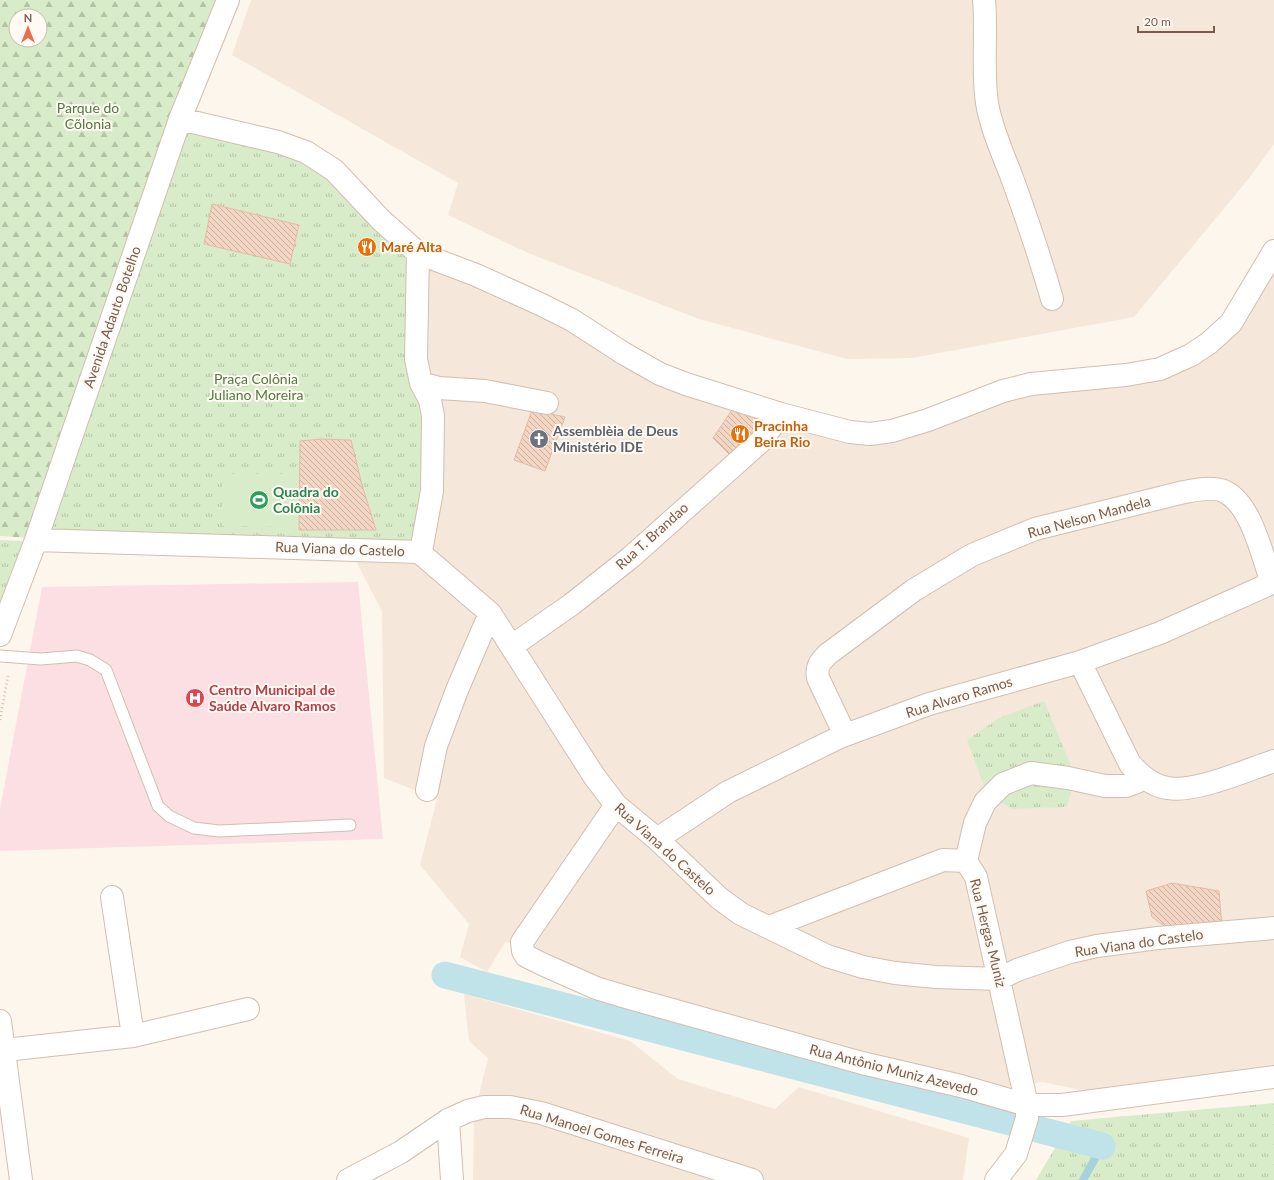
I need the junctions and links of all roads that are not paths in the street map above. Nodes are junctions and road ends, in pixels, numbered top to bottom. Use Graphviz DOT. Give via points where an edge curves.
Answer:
graph roads {
  1 [pos="228,0"];
  2 [pos="984,0"];
  3 [pos="180,119"];
  4 [pos="1274,251"];
  5 [pos="418,253"];
  6 [pos="1052,299"];
  7 [pos="421,383"];
  8 [pos="547,403"];
  9 [pos="782,414"];
  10 [pos="36,540"];
  11 [pos="419,552"];
  12 [pos="1273,582"];
  13 [pos="490,613"];
  14 [pos="0,635"];
  15 [pos="512,646"];
  16 [pos="0,656"];
  17 [pos="1080,662"];
  18 [pos="845,735"];
  19 [pos="1274,761"];
  20 [pos="1142,776"];
  21 [pos="427,790"];
  22 [pos="616,805"];
  23 [pos="350,825"];
  24 [pos="657,840"];
  25 [pos="966,861"];
  26 [pos="112,897"];
  27 [pos="769,927"];
  28 [pos="1274,928"];
  29 [pos="999,979"];
  30 [pos="248,1009"];
  31 [pos="0,1021"];
  32 [pos="133,1036"];
  33 [pos="5,1050"];
  34 [pos="1274,1077"];
  35 [pos="1027,1111"];
  36 [pos="448,1120"];
  37 [pos="21,1180"];
  38 [pos="348,1180"];
  39 [pos="452,1180"];
  40 [pos="752,1180"];
  41 [pos="996,1180"];
  1 -- 3 [label="street, Avenida Adauto Botelho"];
  2 -- 6 [label="street" via="987,104 1040,255"];
  3 -- 5 [label="street" via="278,142 306,152 334,170 381,220"];
  3 -- 10 [label="street, Avenida Adauto Botelho"];
  4 -- 9 [label="street" via="1230,323 1209,343 1160,369 1031,384 1004,391 928,420 892,431 870,434 850,432"];
  5 -- 7 [label="street" via="416,359"];
  5 -- 9 [label="street" via="476,275 540,304 572,320 660,374"];
  7 -- 8 [label="street" via="440,388 485,391"];
  7 -- 11 [label="street" via="430,400 433,416 432,490"];
  9 -- 15 [label="street, Rua T. Brandao" via="760,442 630,558 572,604"];
  10 -- 11 [label="street, Rua Viana do Castelo"];
  10 -- 14 [label="street, Avenida Adauto Botelho"];
  11 -- 13 [label="street, Rua Viana do Castelo"];
  12 -- 17 [label="street, Rua Alvaro Ramos" via="1160,633"];
  12 -- 18 [label="street, Rua Nelson Mandela" via="1247,513 1234,496 1221,490 1184,492 1035,529 972,555 914,590 820,662 816,670 818,678"];
  13 -- 15 [label="street, Rua Viana do Castelo"];
  13 -- 21 [label="street" via="436,746"];
  15 -- 22 [label="street, Rua Viana do Castelo" via="594,776"];
  16 -- 23 [label="lane" via="41,659 77,656 90,660 106,670 158,806 169,816 194,828 219,831"];
  17 -- 18 [label="street, Rua Alvaro Ramos" via="929,704"];
  17 -- 20 [label="street" via="1130,764"];
  18 -- 24 [label="street, Rua Alvaro Ramos" via="728,792"];
  19 -- 20 [label="street" via="1186,788 1167,788"];
  20 -- 25 [label="street" via="1137,782 1126,786 1105,786 1030,773 1003,784 985,802 975,823"];
  22 -- 24 [label="street, Rua Viana do Castelo"];
  22 -- 35 [label="street, Rua Antônio Muniz Azevedo" via="522,942 526,956 596,988 862,1064 962,1086"];
  24 -- 27 [label="street, Rua Viana do Castelo" via="719,898 741,914"];
  25 -- 27 [label="street, Rua Hergas Muniz" via="943,860"];
  25 -- 29 [label="street, Rua Hergas Muniz" via="976,877"];
  26 -- 32 [label="street"];
  27 -- 29 [label="street, Rua Viana do Castelo" via="827,956 863,967 936,977"];
  28 -- 29 [label="street, Rua Viana do Castelo" via="1097,946 1070,952 1017,970"];
  29 -- 35 [label="street, Rua Hergas Muniz"];
  30 -- 32 [label="street"];
  31 -- 33 [label="street"];
  32 -- 33 [label="street"];
  33 -- 37 [label="street"];
  34 -- 35 [label="street, Rua Antônio Muniz Azevedo"];
  35 -- 41 [label="street, Rua Hergas Muniz" via="1016,1154"];
  36 -- 38 [label="street, Rua Manoel Gomes Ferreira" via="401,1152"];
  36 -- 39 [label="street"];
  36 -- 40 [label="street, Rua Manoel Gomes Ferreira" via="484,1107 510,1107 541,1113"];
}
